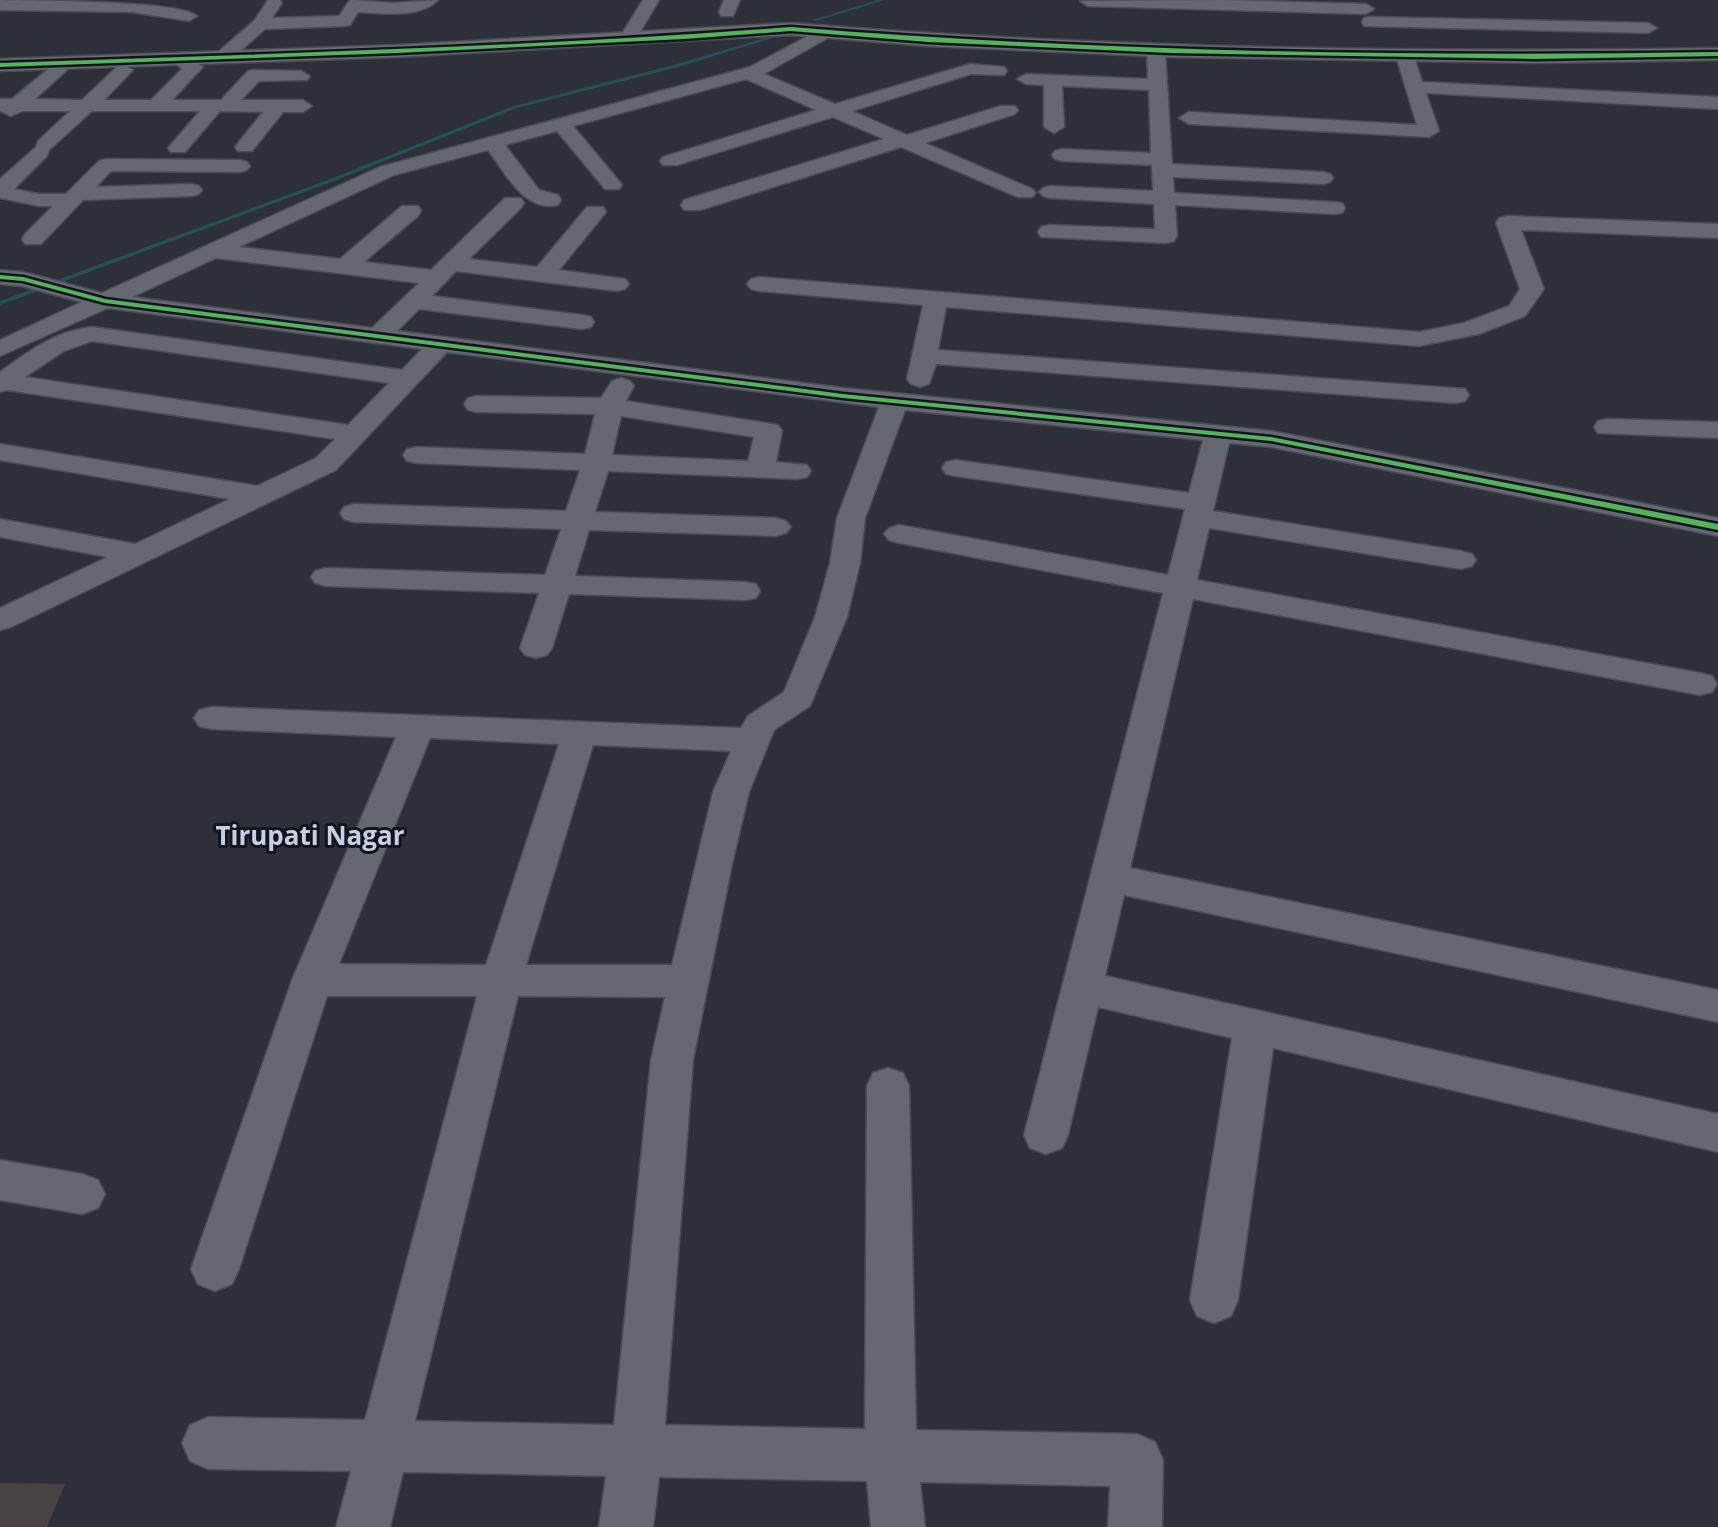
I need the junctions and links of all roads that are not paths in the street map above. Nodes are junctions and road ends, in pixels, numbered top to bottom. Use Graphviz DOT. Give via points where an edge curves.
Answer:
graph roads {
  1 [pos="276,0"];
  2 [pos="430,0"];
  3 [pos="651,0"];
  4 [pos="1088,1"];
  5 [pos="356,3"];
  6 [pos="0,5"];
  7 [pos="1366,10"];
  8 [pos="189,16"];
  9 [pos="260,23"];
  10 [pos="1648,28"];
  11 [pos="825,32"];
  12 [pos="627,40"];
  13 [pos="1156,51"];
  14 [pos="1718,54"];
  15 [pos="1382,55"];
  16 [pos="1405,56"];
  17 [pos="224,57"];
  18 [pos="184,58"];
  19 [pos="0,65"];
  20 [pos="58,70"];
  21 [pos="124,70"];
  22 [pos="998,71"];
  23 [pos="746,73"];
  24 [pos="301,76"];
  25 [pos="1026,79"];
  26 [pos="1053,80"];
  27 [pos="1158,85"];
  28 [pos="1415,87"];
  29 [pos="1718,103"];
  30 [pos="8,105"];
  31 [pos="87,106"];
  32 [pos="155,106"];
  33 [pos="221,106"];
  34 [pos="278,106"];
  35 [pos="303,106"];
  36 [pos="1008,110"];
  37 [pos="833,111"];
  38 [pos="1189,118"];
  39 [pos="0,120"];
  40 [pos="561,124"];
  41 [pos="1054,127"];
  42 [pos="904,141"];
  43 [pos="492,142"];
  44 [pos="178,148"];
  45 [pos="1062,155"];
  46 [pos="670,161"];
  47 [pos="1162,165"];
  48 [pos="1323,178"];
  49 [pos="612,185"];
  50 [pos="192,190"];
  51 [pos="0,191"];
  52 [pos="1050,191"];
  53 [pos="1025,193"];
  54 [pos="75,197"];
  55 [pos="1164,199"];
  56 [pos="550,200"];
  57 [pos="513,203"];
  58 [pos="692,205"];
  59 [pos="1334,208"];
  60 [pos="410,211"];
  61 [pos="595,212"];
  62 [pos="1718,231"];
  63 [pos="1049,232"];
  64 [pos="33,239"];
  65 [pos="215,251"];
  66 [pos="346,266"];
  67 [pos="444,271"];
  68 [pos="543,275"];
  69 [pos="11,278"];
  70 [pos="617,284"];
  71 [pos="759,284"];
  72 [pos="936,299"];
  73 [pos="105,301"];
  74 [pos="414,301"];
  75 [pos="582,322"];
  76 [pos="378,336"];
  77 [pos="441,344"];
  78 [pos="0,349"];
  79 [pos="924,356"];
  80 [pos="628,369"];
  81 [pos="408,378"];
  82 [pos="2,383"];
  83 [pos="1456,395"];
  84 [pos="905,402"];
  85 [pos="477,404"];
  86 [pos="610,406"];
  87 [pos="1607,427"];
  88 [pos="1718,430"];
  89 [pos="1218,433"];
  90 [pos="354,434"];
  91 [pos="0,452"];
  92 [pos="417,455"];
  93 [pos="597,462"];
  94 [pos="956,468"];
  95 [pos="760,469"];
  96 [pos="797,471"];
  97 [pos="259,495"];
  98 [pos="1199,510"];
  99 [pos="354,513"];
  100 [pos="577,521"];
  101 [pos="776,527"];
  102 [pos="1718,527"];
  103 [pos="0,528"];
  104 [pos="899,534"];
  105 [pos="136,553"];
  106 [pos="1461,560"];
  107 [pos="326,577"];
  108 [pos="558,584"];
  109 [pos="1180,587"];
  110 [pos="745,591"];
  111 [pos="3,616"];
  112 [pos="537,648"];
  113 [pos="1700,684"];
  114 [pos="211,718"];
  115 [pos="418,725"];
  116 [pos="579,731"];
  117 [pos="753,740"];
  118 [pos="1109,878"];
  119 [pos="312,980"];
  120 [pos="502,981"];
  121 [pos="689,981"];
  122 [pos="1082,987"];
  123 [pos="1718,1006"];
  124 [pos="1255,1027"];
  125 [pos="888,1086"];
  126 [pos="1718,1133"];
  127 [pos="1046,1135"];
  128 [pos="0,1180"];
  129 [pos="82,1194"];
  130 [pos="215,1269"];
  131 [pos="1214,1300"];
  132 [pos="208,1443"];
  133 [pos="384,1446"];
  134 [pos="636,1451"];
  135 [pos="891,1455"];
  136 [pos="363,1527"];
  137 [pos="625,1527"];
  138 [pos="898,1527"];
  139 [pos="1135,1527"];
  1 -- 9 [label="street"];
  2 -- 5 [label="street" via="408,6"];
  3 -- 12 [label="street"];
  4 -- 7 [label="street"];
  5 -- 9 [label="street" via="344,21 335,23"];
  6 -- 8 [label="street" via="132,7"];
  7 -- 10 [label="street"];
  7 -- 15 [label="street"];
  9 -- 17 [label="street"];
  11 -- 12 [label="street" via="779,29"];
  11 -- 13 [label="street"];
  11 -- 23 [label="street"];
  12 -- 17 [label="street"];
  13 -- 15 [label="street"];
  13 -- 27 [label="street"];
  14 -- 16 [label="street"];
  15 -- 16 [label="street"];
  16 -- 28 [label="street"];
  17 -- 18 [label="street"];
  18 -- 19 [label="street"];
  18 -- 32 [label="street" via="185,64 194,68"];
  20 -- 30 [label="street"];
  21 -- 31 [label="street"];
  22 -- 37 [label="street" via="970,69"];
  23 -- 37 [label="street"];
  23 -- 40 [label="street"];
  24 -- 33 [label="street" via="254,75"];
  25 -- 26 [label="street"];
  26 -- 27 [label="street"];
  26 -- 41 [label="street"];
  27 -- 47 [label="street"];
  28 -- 29 [label="street"];
  28 -- 38 [label="street" via="1429,131"];
  30 -- 31 [label="street"];
  30 -- 39 [label="street"];
  31 -- 32 [label="street"];
  31 -- 51 [label="street"];
  32 -- 33 [label="street"];
  33 -- 34 [label="street"];
  33 -- 44 [label="street"];
  34 -- 35 [label="street"];
  34 -- 54 [label="street" via="243,156 106,165"];
  36 -- 42 [label="street"];
  37 -- 42 [label="street"];
  37 -- 46 [label="street"];
  40 -- 43 [label="street"];
  40 -- 49 [label="street"];
  42 -- 53 [label="street"];
  42 -- 58 [label="street"];
  43 -- 56 [label="street" via="533,194"];
  43 -- 65 [label="street" via="387,171"];
  45 -- 47 [label="street"];
  47 -- 48 [label="street"];
  47 -- 55 [label="street"];
  50 -- 54 [label="street"];
  51 -- 54 [label="street" via="39,200"];
  52 -- 55 [label="street"];
  54 -- 64 [label="street"];
  55 -- 59 [label="street"];
  55 -- 63 [label="street" via="1166,236"];
  57 -- 67 [label="street"];
  60 -- 66 [label="street"];
  61 -- 68 [label="street"];
  62 -- 72 [label="street" via="1507,223 1532,289 1517,311 1470,329 1419,339"];
  65 -- 66 [label="street"];
  65 -- 73 [label="street"];
  66 -- 67 [label="street"];
  67 -- 68 [label="street"];
  67 -- 74 [label="street"];
  68 -- 70 [label="street"];
  69 -- 73 [label="street"];
  71 -- 72 [label="street"];
  72 -- 79 [label="street"];
  73 -- 76 [label="street"];
  73 -- 78 [label="street"];
  74 -- 75 [label="street"];
  74 -- 76 [label="street"];
  76 -- 77 [label="street"];
  77 -- 80 [label="street"];
  77 -- 81 [label="street"];
  79 -- 83 [label="street"];
  79 -- 84 [label="street"];
  80 -- 84 [label="street"];
  80 -- 86 [label="street"];
  81 -- 82 [label="street" via="76,334"];
  81 -- 90 [label="street"];
  82 -- 90 [label="street"];
  84 -- 89 [label="street"];
  84 -- 117 [label="street" via="851,518 831,617 798,698 760,724"];
  85 -- 86 [label="street"];
  86 -- 93 [label="street"];
  86 -- 95 [label="street" via="769,431"];
  87 -- 88 [label="street"];
  89 -- 98 [label="street"];
  89 -- 102 [label="street" via="1271,439"];
  90 -- 97 [label="street" via="326,464"];
  91 -- 97 [label="street"];
  92 -- 93 [label="street"];
  93 -- 95 [label="street"];
  93 -- 100 [label="street"];
  94 -- 98 [label="street"];
  95 -- 96 [label="street"];
  97 -- 105 [label="street"];
  98 -- 106 [label="street"];
  98 -- 109 [label="street"];
  99 -- 100 [label="street"];
  100 -- 101 [label="street"];
  100 -- 108 [label="street"];
  103 -- 105 [label="street"];
  104 -- 109 [label="street"];
  105 -- 111 [label="street"];
  107 -- 108 [label="street"];
  108 -- 110 [label="street"];
  108 -- 112 [label="street"];
  109 -- 113 [label="street"];
  109 -- 118 [label="street"];
  114 -- 115 [label="street"];
  115 -- 116 [label="street"];
  115 -- 119 [label="street"];
  116 -- 117 [label="street"];
  116 -- 120 [label="street"];
  117 -- 121 [label="street" via="731,792"];
  118 -- 122 [label="street"];
  118 -- 123 [label="street"];
  119 -- 120 [label="street"];
  119 -- 130 [label="street"];
  120 -- 121 [label="street"];
  120 -- 133 [label="street"];
  121 -- 134 [label="street" via="672,1060"];
  122 -- 124 [label="street"];
  122 -- 127 [label="street"];
  124 -- 126 [label="street"];
  124 -- 131 [label="street"];
  125 -- 135 [label="street"];
  128 -- 129 [label="street"];
  132 -- 133 [label="street"];
  133 -- 134 [label="street"];
  133 -- 136 [label="street"];
  134 -- 135 [label="street"];
  134 -- 137 [label="street"];
  135 -- 138 [label="street"];
  135 -- 139 [label="street" via="1137,1460"];
}
